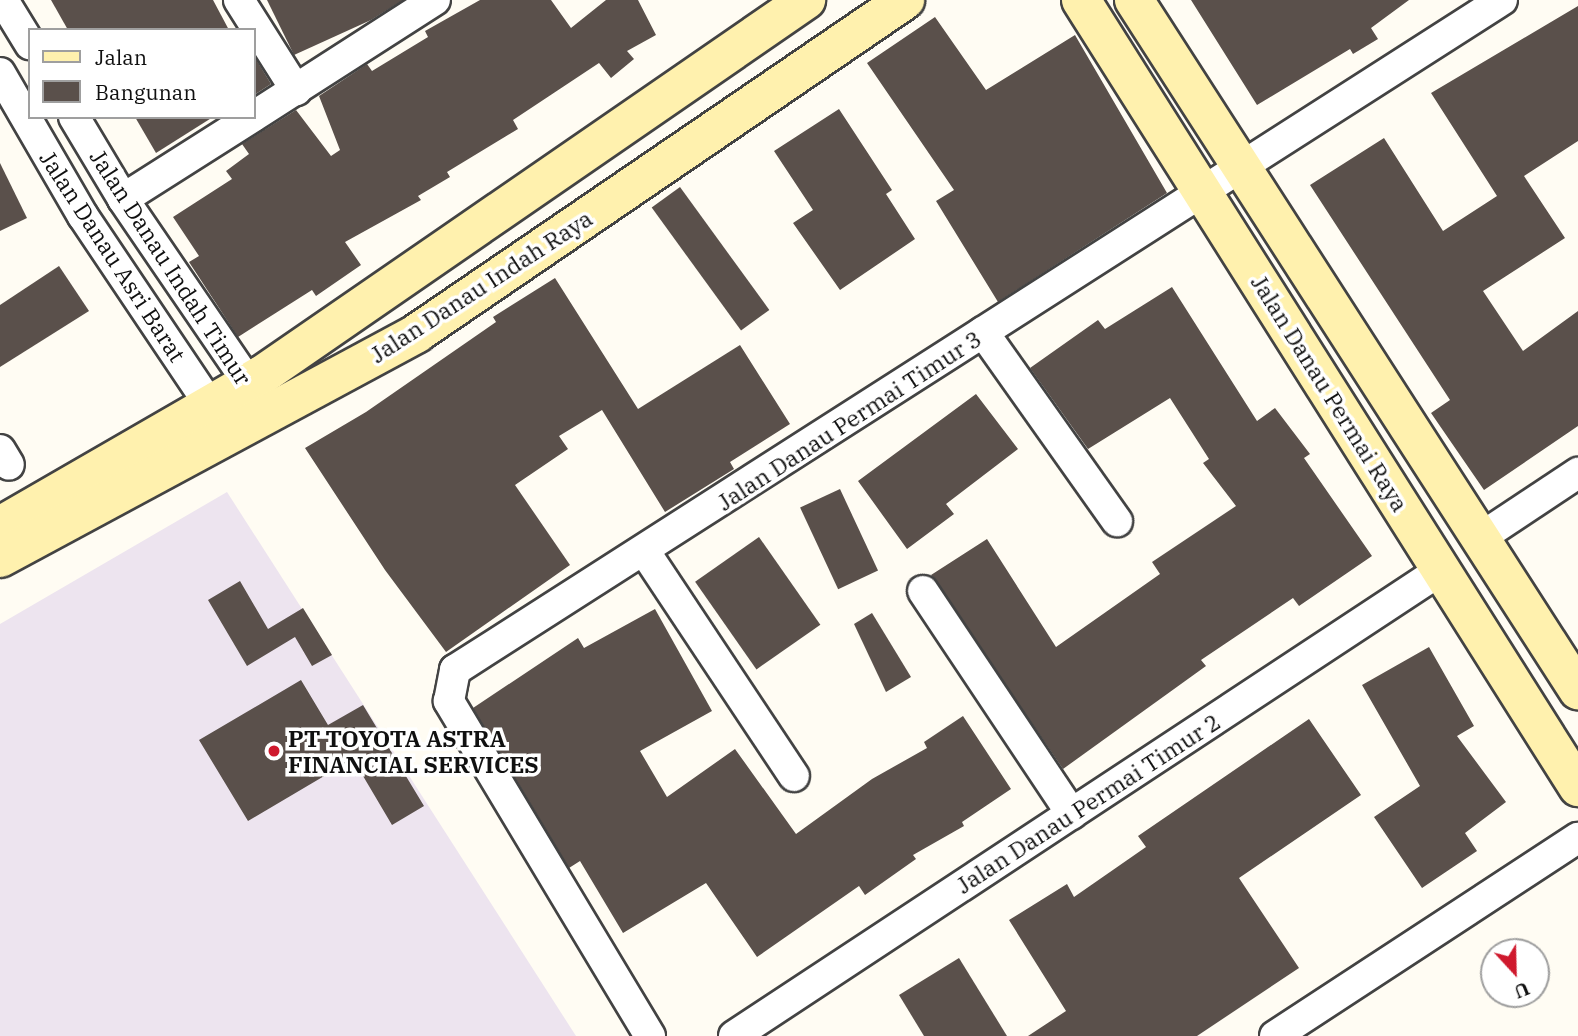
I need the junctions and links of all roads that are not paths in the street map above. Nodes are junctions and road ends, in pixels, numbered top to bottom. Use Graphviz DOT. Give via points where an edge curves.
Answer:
graph roads {
  1 [pos="4,0"];
  2 [pos="239,0"];
  3 [pos="435,0"];
  4 [pos="806,0"];
  5 [pos="905,0"];
  6 [pos="1081,0"];
  7 [pos="1134,0"];
  8 [pos="1503,0"];
  9 [pos="28,41"];
  10 [pos="0,73"];
  11 [pos="296,90"];
  12 [pos="256,115"];
  13 [pos="75,119"];
  14 [pos="250,119"];
  15 [pos="1239,168"];
  16 [pos="1203,190"];
  17 [pos="123,199"];
  18 [pos="390,287"];
  19 [pos="983,332"];
  20 [pos="417,333"];
  21 [pos="247,383"];
  22 [pos="271,414"];
  23 [pos="221,420"];
  24 [pos="1578,473"];
  25 [pos="1117,521"];
  26 [pos="0,526"];
  27 [pos="1480,538"];
  28 [pos="645,552"];
  29 [pos="0,558"];
  30 [pos="1441,570"];
  31 [pos="923,591"];
  32 [pos="1578,690"];
  33 [pos="794,776"];
  34 [pos="1578,787"];
  35 [pos="1072,814"];
  36 [pos="1578,838"];
  37 [pos="650,1036"];
  38 [pos="734,1036"];
  39 [pos="1275,1036"];
  1 -- 9 [label="street"];
  2 -- 11 [label="street"];
  3 -- 11 [label="street"];
  4 -- 18 [label="street, Jalan Danau Indah Raya"];
  5 -- 20 [label="street, Jalan Danau Indah Raya"];
  6 -- 16 [label="street, Jalan Danau Permai Raya"];
  7 -- 15 [label="street, Jalan Danau Permai Raya"];
  8 -- 15 [label="street, Jalan Danau Permai Timur 3"];
  10 -- 23 [label="street, Jalan Danau Asri Barat" via="83,216"];
  11 -- 12 [label="street"];
  13 -- 17 [label="street, Jalan Danau Indah Timur"];
  14 -- 17 [label="street"];
  15 -- 16 [label="street, Jalan Danau Permai Timur 3"];
  15 -- 27 [label="street, Jalan Danau Permai Raya"];
  16 -- 19 [label="street, Jalan Danau Permai Timur 3"];
  16 -- 30 [label="street, Jalan Danau Permai Raya"];
  17 -- 21 [label="street, Jalan Danau Indah Timur"];
  18 -- 20 [label="street" via="410,314"];
  18 -- 21 [label="street, Jalan Danau Indah Raya"];
  19 -- 25 [label="street"];
  19 -- 28 [label="street, Jalan Danau Permai Timur 3"];
  20 -- 22 [label="street, Jalan Danau Indah Raya"];
  21 -- 22 [label="street, Jalan Danau Indah Timur"];
  21 -- 23 [label="street, Jalan Danau Indah Raya"];
  22 -- 23 [label="street, Jalan Danau Indah Raya"];
  23 -- 26 [label="street, Jalan Danau Indah Raya"];
  23 -- 29 [label="street, Jalan Danau Indah Raya"];
  24 -- 27 [label="street"];
  27 -- 32 [label="street, Jalan Danau Permai Raya"];
  28 -- 33 [label="street"];
  28 -- 37 [label="street, Jalan Danau Permai Timur 3" via="455,670 450,701"];
  30 -- 34 [label="street, Jalan Danau Permai Raya"];
  30 -- 35 [label="street, Jalan Danau Permai Timur 2"];
  31 -- 35 [label="street"];
  35 -- 38 [label="street, Jalan Danau Permai Timur 2"];
  36 -- 39 [label="street"];
}
